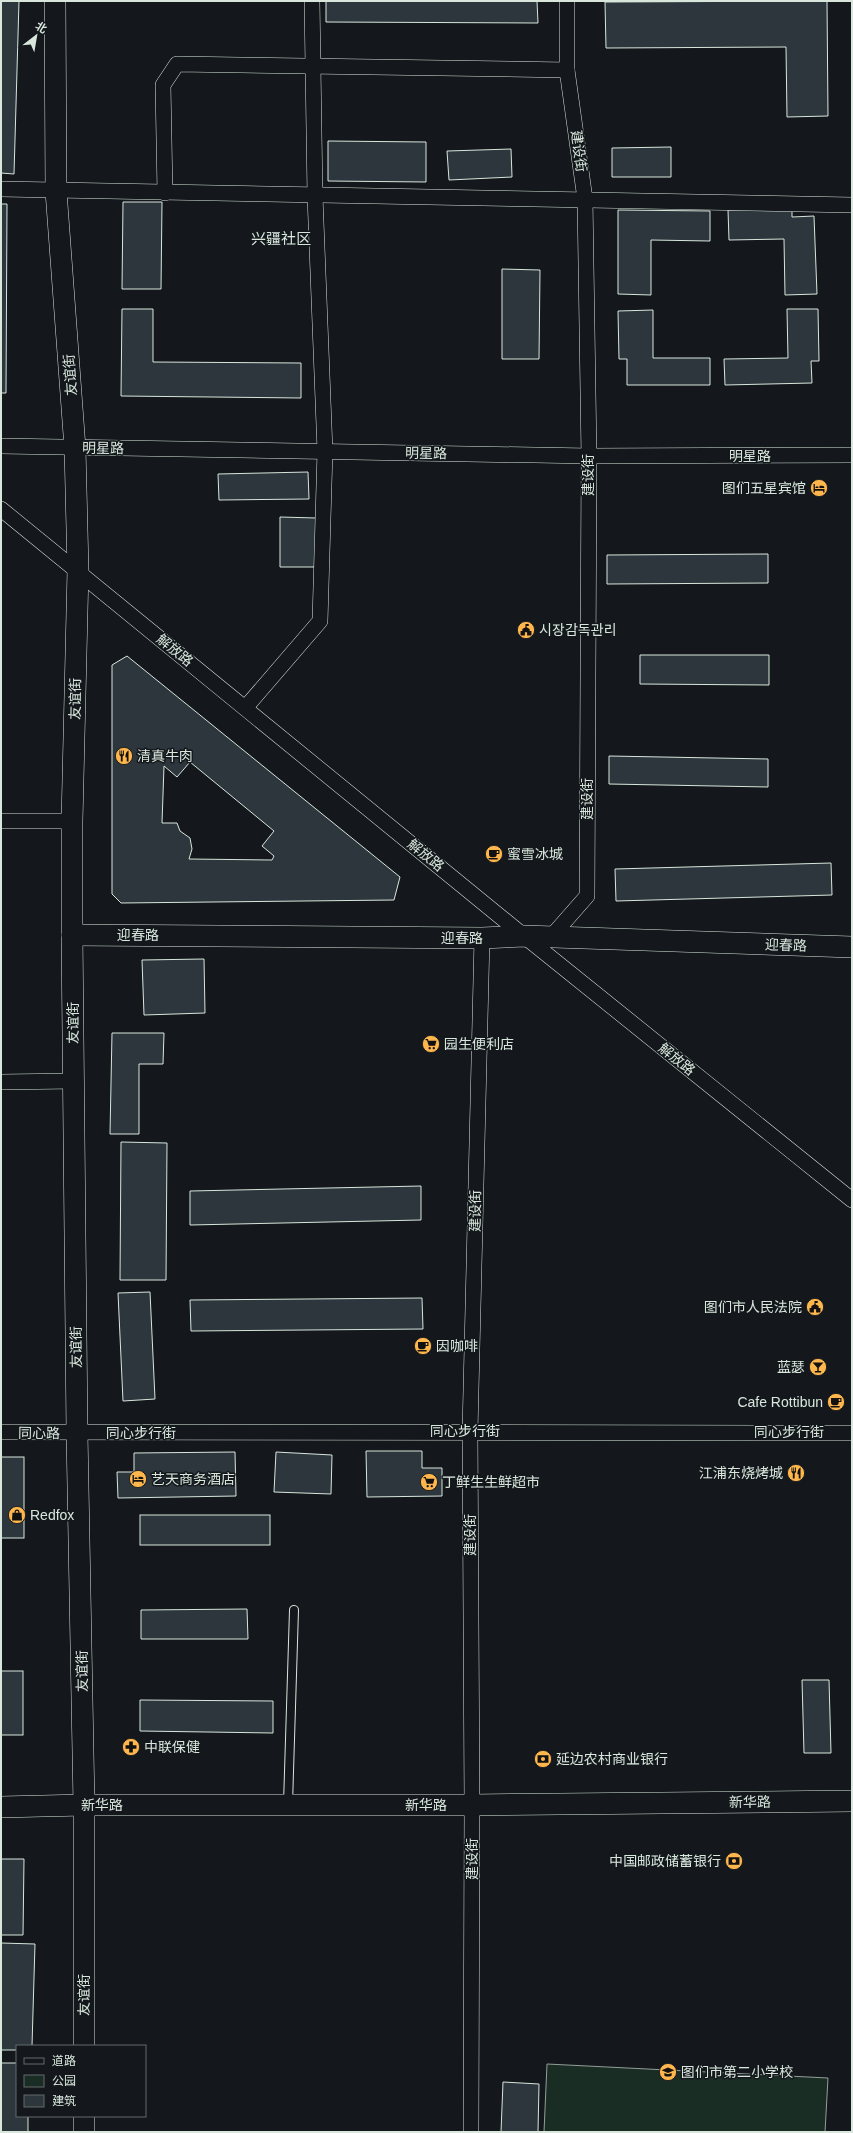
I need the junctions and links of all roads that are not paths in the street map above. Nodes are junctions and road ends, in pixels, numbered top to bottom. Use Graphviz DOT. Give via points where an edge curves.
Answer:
graph roads {
  1 [pos="55,1"];
  2 [pos="312,1"];
  3 [pos="567,1"];
  4 [pos="313,67"];
  5 [pos="567,70"];
  6 [pos="1,189"];
  7 [pos="56,191"];
  8 [pos="165,194"];
  9 [pos="315,196"];
  10 [pos="585,199"];
  11 [pos="852,206"];
  12 [pos="1,446"];
  13 [pos="75,448"];
  14 [pos="325,452"];
  15 [pos="852,455"];
  16 [pos="589,456"];
  17 [pos="1,509"];
  18 [pos="78,570"];
  19 [pos="246,707"];
  20 [pos="1,821"];
  21 [pos="72,821"];
  22 [pos="72,935"];
  23 [pos="524,936"];
  24 [pos="551,937"];
  25 [pos="482,938"];
  26 [pos="852,947"];
  27 [pos="73,1081"];
  28 [pos="1,1082"];
  29 [pos="852,1200"];
  30 [pos="470,1431"];
  31 [pos="1,1432"];
  32 [pos="852,1433"];
  33 [pos="77,1434"];
  34 [pos="294,1610"];
  35 [pos="852,1801"];
  36 [pos="84,1805"];
  37 [pos="288,1805"];
  38 [pos="472,1805"];
  39 [pos="1,1807"];
  40 [pos="84,2045"];
  41 [pos="84,2117"];
  42 [pos="84,2132"];
  43 [pos="472,2132"];
  1 -- 7 [label="street, 友谊街"];
  2 -- 4 [label="street"];
  3 -- 5 [label="street, 建设街"];
  4 -- 5 [label="street"];
  4 -- 8 [label="street" via="176,64 163,85"];
  4 -- 9 [label="street"];
  5 -- 10 [label="street, 建设街"];
  6 -- 7 [label="street"];
  7 -- 8 [label="street"];
  7 -- 13 [label="street, 友谊街"];
  8 -- 9 [label="street"];
  9 -- 10 [label="street"];
  9 -- 14 [label="street"];
  10 -- 11 [label="street"];
  10 -- 16 [label="street, 建设街"];
  12 -- 13 [label="street, 明星路"];
  13 -- 14 [label="street, 明星路"];
  13 -- 18 [label="street, 友谊街"];
  14 -- 16 [label="street, 明星路"];
  14 -- 19 [label="street" via="320,620"];
  15 -- 16 [label="street, 明星路"];
  16 -- 24 [label="street, 建设街" via="587,896"];
  17 -- 18 [label="street, 解放路"];
  18 -- 19 [label="street, 解放路"];
  18 -- 21 [label="street, 友谊街"];
  19 -- 23 [label="street, 解放路"];
  20 -- 21 [label="street"];
  21 -- 22 [label="street, 友谊街"];
  22 -- 25 [label="street, 迎春路"];
  22 -- 27 [label="street, 友谊街"];
  23 -- 24 [label="street, 迎春路"];
  23 -- 25 [label="street, 迎春路"];
  23 -- 29 [label="street, 解放路"];
  24 -- 26 [label="street, 迎春路"];
  25 -- 30 [label="street, 建设街"];
  27 -- 28 [label="street"];
  27 -- 33 [label="street, 友谊街"];
  30 -- 32 [label="street, 同心步行街"];
  30 -- 33 [label="street, 同心步行街"];
  30 -- 38 [label="street, 建设街"];
  31 -- 33 [label="street, 同心路"];
  33 -- 36 [label="street, 友谊街"];
  34 -- 37 [label="lane"];
  35 -- 38 [label="street, 新华路"];
  36 -- 37 [label="street, 新华路"];
  36 -- 39 [label="street, 新华路"];
  36 -- 40 [label="street, 友谊街"];
  37 -- 38 [label="street, 新华路"];
  38 -- 43 [label="street, 建设街"];
  41 -- 42 [label="street"];
}
